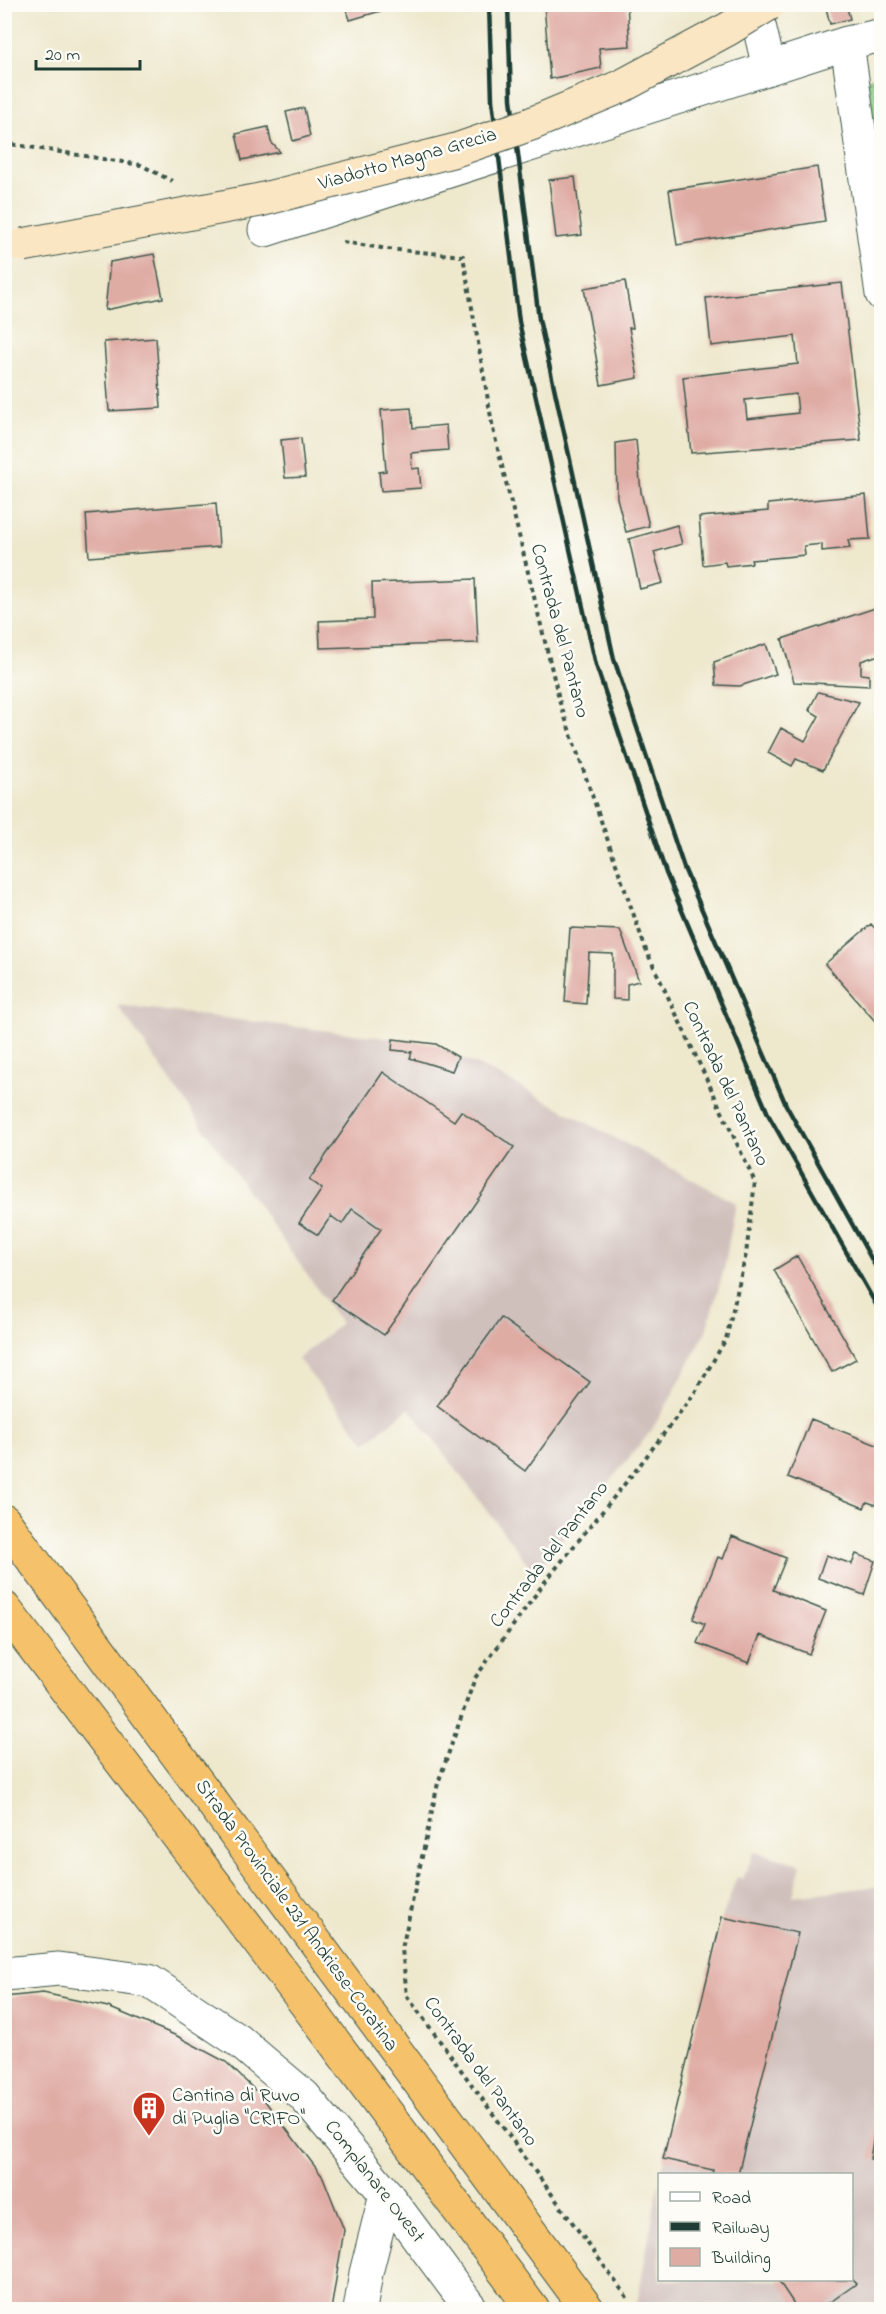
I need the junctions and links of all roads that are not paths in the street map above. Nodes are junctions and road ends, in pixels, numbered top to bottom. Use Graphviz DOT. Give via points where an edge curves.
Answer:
graph roads {
  1 [pos="754,4"];
  2 [pos="769,4"];
  3 [pos="882,35"];
  4 [pos="847,43"];
  5 [pos="769,68"];
  6 [pos="265,230"];
  7 [pos="23,245"];
  8 [pos="882,294"];
  9 [pos="4,1506"];
  10 [pos="4,1521"];
  11 [pos="33,1559"];
  12 [pos="4,1608"];
  13 [pos="4,1974"];
  14 [pos="386,2194"];
  15 [pos="360,2310"];
  16 [pos="472,2310"];
  17 [pos="533,2310"];
  18 [pos="588,2310"];
  1 -- 5 [label="street"];
  2 -- 7 [label="main road, Viadotto Magna Grecia, bridge" via="622,86 456,150 260,200"];
  3 -- 4 [label="street"];
  4 -- 5 [label="street"];
  4 -- 8 [label="street"];
  5 -- 6 [label="street"];
  9 -- 11 [label="highway"];
  10 -- 11 [label="highway, Strada Provinciale 231 Andriese-Coratina"];
  11 -- 18 [label="highway, Strada Provinciale 231 Andriese-Coratina"];
  12 -- 17 [label="highway"];
  13 -- 14 [label="street, Complanare Ovest" via="59,1969 149,1981 239,2042 304,2096"];
  14 -- 15 [label="street"];
  14 -- 16 [label="street, Complanare Ovest"];
}
